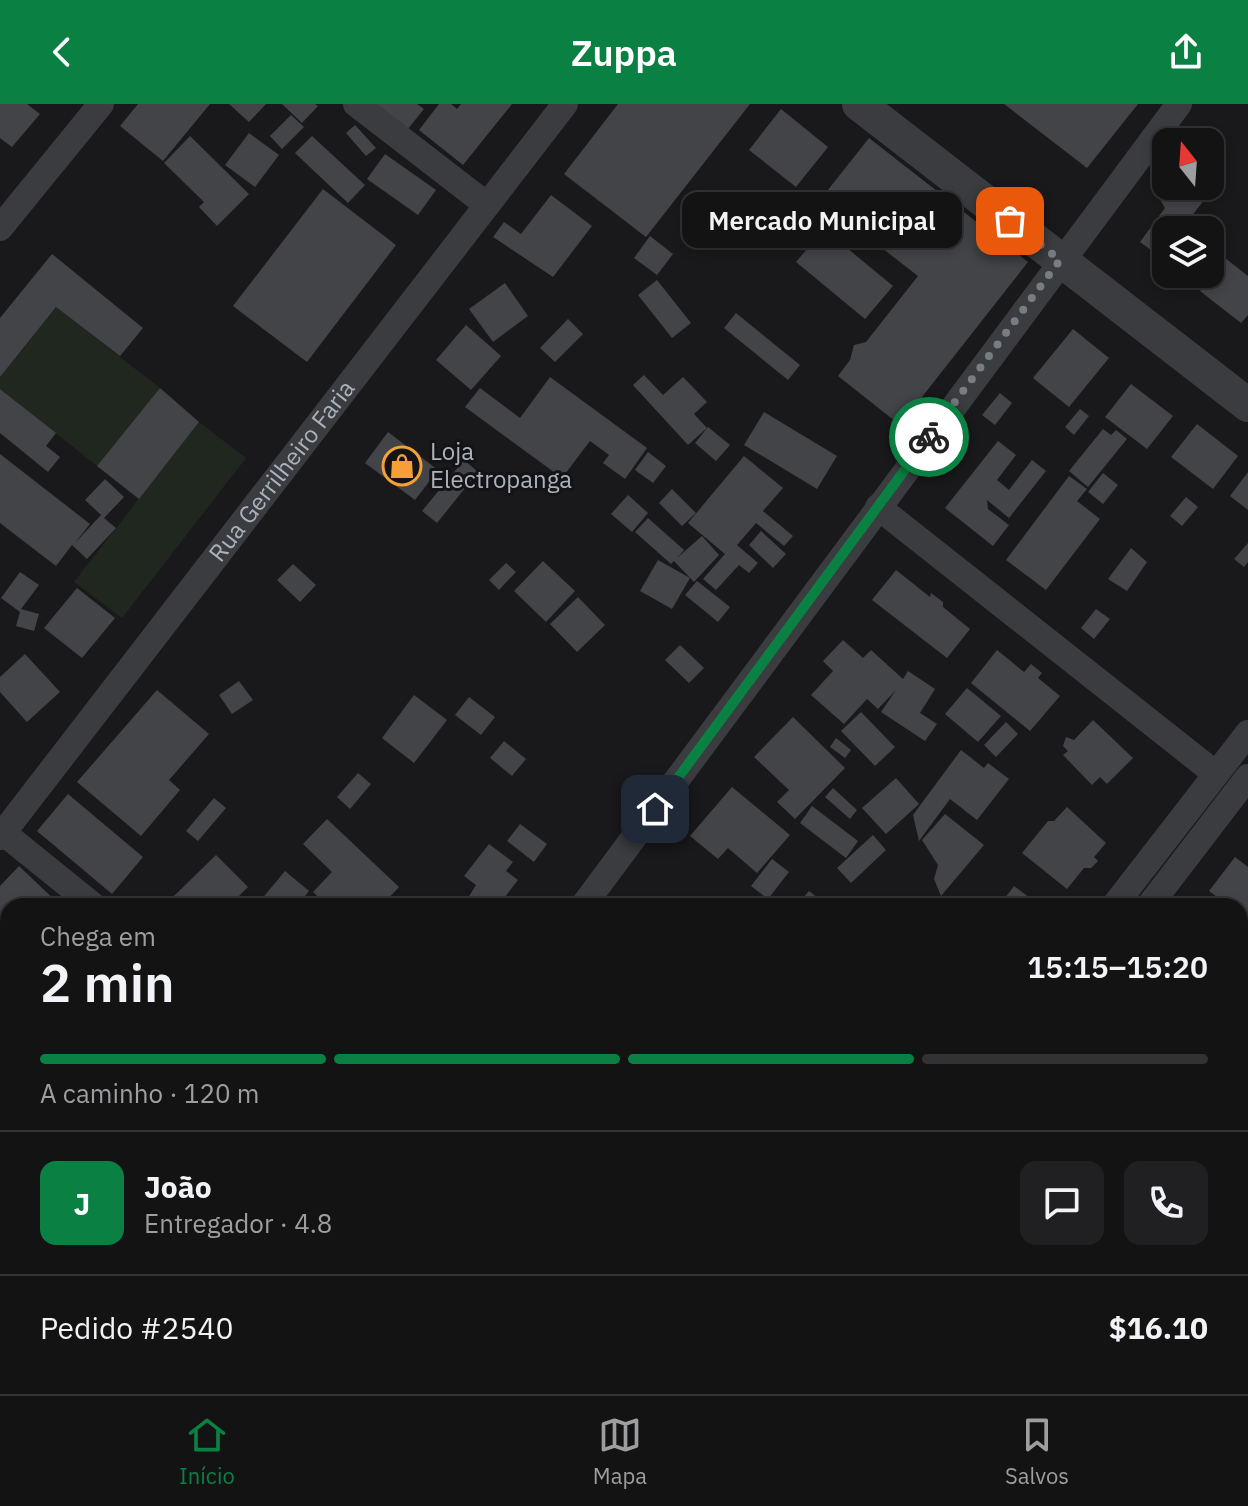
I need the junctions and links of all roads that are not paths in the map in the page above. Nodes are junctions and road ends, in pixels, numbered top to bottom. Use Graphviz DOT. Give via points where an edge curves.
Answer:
graph roads {
  1 [pos="101,104"];
  2 [pos="356,104"];
  3 [pos="565,104"];
  4 [pos="859,104"];
  5 [pos="1179,104"];
  6 [pos="487,205"];
  7 [pos="0,228"];
  8 [pos="1060,260"];
  9 [pos="1248,405"];
  10 [pos="878,507"];
  11 [pos="1248,733"];
  12 [pos="1216,774"];
  13 [pos="1245,789"];
  14 [pos="1,833"];
  15 [pos="84,898"];
  16 [pos="589,898"];
  17 [pos="1120,898"];
  18 [pos="1156,898"];
  1 -- 7 [label="street"];
  2 -- 6 [label="street"];
  3 -- 6 [label="street, Rua Gerrilheiro Faria"];
  4 -- 8 [label="street"];
  5 -- 8 [label="street"];
  6 -- 14 [label="street, Rua Gerrilheiro Faria"];
  8 -- 9 [label="street"];
  8 -- 10 [label="street"];
  10 -- 12 [label="street"];
  10 -- 16 [label="street"];
  11 -- 12 [label="street"];
  12 -- 17 [label="street"];
  13 -- 18 [label="street"];
  14 -- 15 [label="street"];
}
